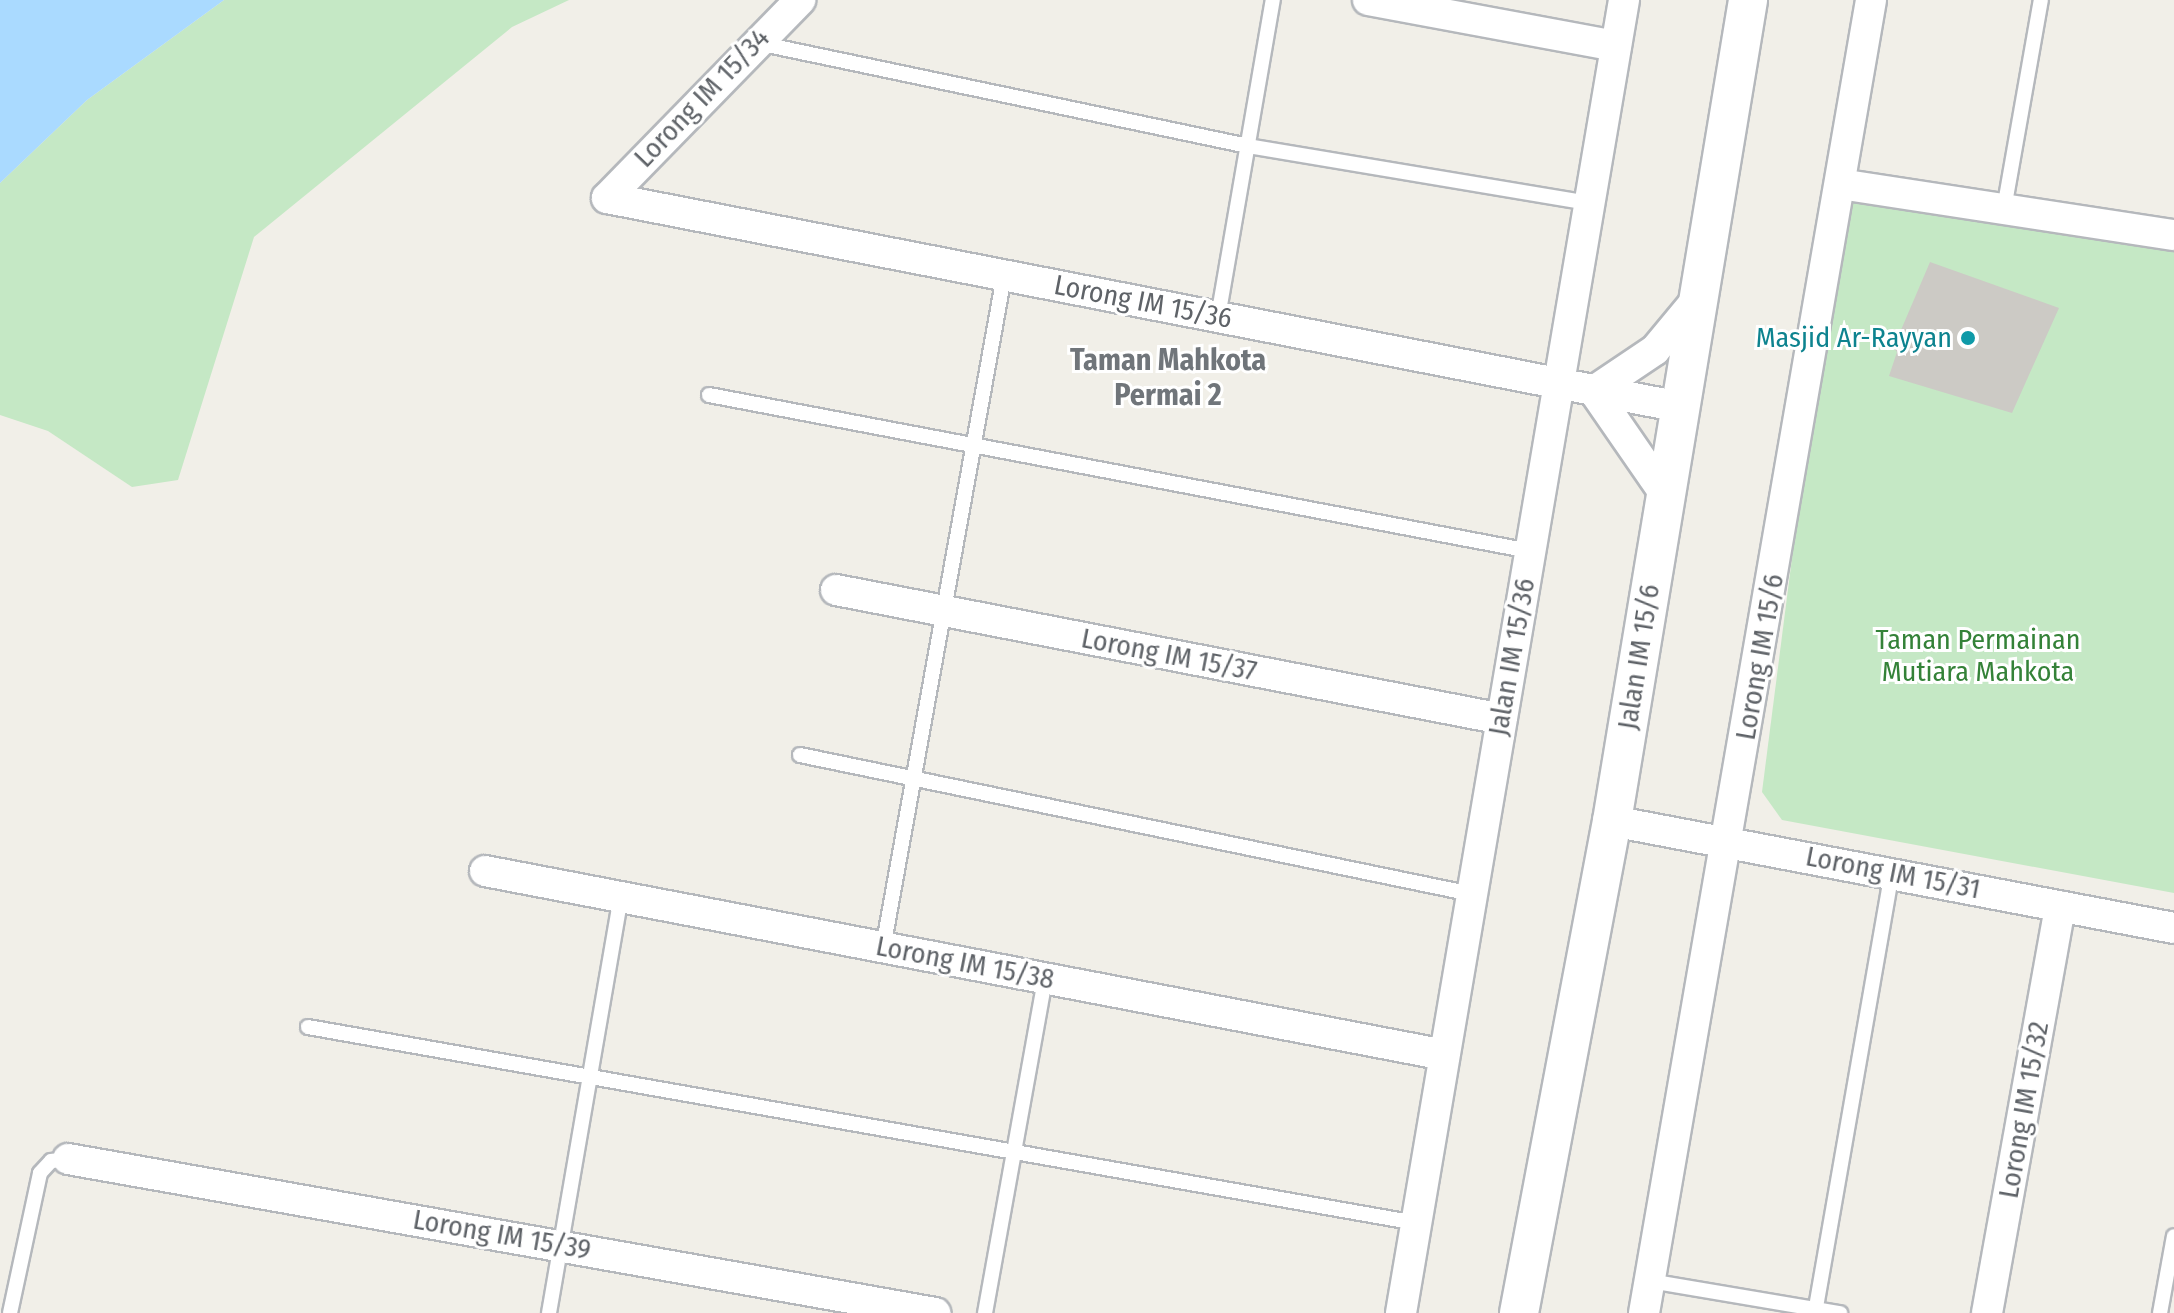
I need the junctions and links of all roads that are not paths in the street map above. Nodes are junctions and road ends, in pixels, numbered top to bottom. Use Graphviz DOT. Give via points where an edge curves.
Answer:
graph roads {
  1 [pos="800,0"];
  2 [pos="1273,0"];
  3 [pos="1368,0"];
  4 [pos="1624,0"];
  5 [pos="1748,0"];
  6 [pos="1871,0"];
  7 [pos="2041,0"];
  8 [pos="1464,9"];
  9 [pos="754,42"];
  10 [pos="1616,46"];
  11 [pos="1248,146"];
  12 [pos="1840,184"];
  13 [pos="607,198"];
  14 [pos="1589,203"];
  15 [pos="2004,209"];
  16 [pos="2174,235"];
  17 [pos="1004,276"];
  18 [pos="1700,296"];
  19 [pos="1218,317"];
  20 [pos="1559,384"];
  21 [pos="1594,391"];
  22 [pos="709,395"];
  23 [pos="1680,407"];
  24 [pos="974,446"];
  25 [pos="1665,494"];
  26 [pos="1530,551"];
  27 [pos="836,590"];
  28 [pos="945,611"];
  29 [pos="1502,719"];
  30 [pos="800,755"];
  31 [pos="914,778"];
  32 [pos="1612,821"];
  33 [pos="1729,844"];
  34 [pos="1892,870"];
  35 [pos="485,871"];
  36 [pos="1472,894"];
  37 [pos="621,897"];
  38 [pos="2060,906"];
  39 [pos="2174,928"];
  40 [pos="883,948"];
  41 [pos="1045,979"];
  42 [pos="308,1027"];
  43 [pos="1445,1055"];
  44 [pos="590,1077"];
  45 [pos="1014,1151"];
  46 [pos="68,1159"];
  47 [pos="1416,1223"];
  48 [pos="2174,1236"];
  49 [pos="561,1245"];
  50 [pos="1650,1281"];
  51 [pos="1816,1311"];
  52 [pos="10,1313"];
  53 [pos="549,1313"];
  54 [pos="935,1313"];
  55 [pos="985,1313"];
  56 [pos="1401,1313"];
  57 [pos="1519,1313"];
  58 [pos="1644,1313"];
  59 [pos="1840,1313"];
  60 [pos="1987,1313"];
  61 [pos="2160,1313"];
  1 -- 9 [label="street, Lorong IM 15/34"];
  2 -- 11 [label="lane"];
  3 -- 8 [label="street"];
  4 -- 10 [label="street, Jalan IM 15/36"];
  5 -- 18 [label="street, Jalan IM 15/6"];
  6 -- 12 [label="street, Lorong IM 15/6"];
  7 -- 15 [label="lane"];
  8 -- 10 [label="street"];
  9 -- 11 [label="lane"];
  9 -- 13 [label="street, Lorong IM 15/34"];
  10 -- 14 [label="street, Jalan IM 15/36"];
  11 -- 14 [label="lane"];
  11 -- 19 [label="lane"];
  12 -- 15 [label="street"];
  12 -- 33 [label="street, Lorong IM 15/6"];
  13 -- 17 [label="street, Lorong IM 15/36"];
  14 -- 20 [label="street, Jalan IM 15/36"];
  15 -- 16 [label="street"];
  17 -- 19 [label="street, Lorong IM 15/36"];
  17 -- 24 [label="lane"];
  18 -- 21 [label="street" via="1655,350"];
  18 -- 23 [label="street, Jalan IM 15/6"];
  19 -- 20 [label="street, Lorong IM 15/36"];
  20 -- 21 [label="street, Lorong IM 15/36"];
  20 -- 26 [label="street, Jalan IM 15/36"];
  21 -- 23 [label="street, Lorong IM 15/36"];
  21 -- 25 [label="street"];
  22 -- 24 [label="lane"];
  23 -- 25 [label="street, Jalan IM 15/6"];
  24 -- 26 [label="lane"];
  24 -- 28 [label="lane"];
  25 -- 32 [label="street, Jalan IM 15/6"];
  26 -- 29 [label="street, Jalan IM 15/36"];
  27 -- 28 [label="street, Lorong IM 15/37"];
  28 -- 29 [label="street, Lorong IM 15/37"];
  28 -- 31 [label="lane"];
  29 -- 36 [label="street, Jalan IM 15/36"];
  30 -- 31 [label="lane"];
  31 -- 36 [label="lane"];
  31 -- 40 [label="lane"];
  32 -- 33 [label="street, Lorong IM 15/31"];
  32 -- 57 [label="street, Jalan IM 15/6"];
  33 -- 34 [label="street, Lorong IM 15/31"];
  33 -- 50 [label="street, Lorong IM 15/6"];
  34 -- 38 [label="street, Lorong IM 15/31"];
  34 -- 51 [label="lane"];
  35 -- 37 [label="street, Lorong IM 15/38"];
  36 -- 43 [label="street, Jalan IM 15/36"];
  37 -- 40 [label="street, Lorong IM 15/38"];
  37 -- 44 [label="lane"];
  38 -- 39 [label="street, Lorong IM 15/31"];
  38 -- 60 [label="street, Lorong IM 15/32"];
  40 -- 41 [label="street, Lorong IM 15/38"];
  41 -- 43 [label="street, Lorong IM 15/38"];
  41 -- 45 [label="lane"];
  42 -- 44 [label="lane"];
  43 -- 47 [label="street, Jalan IM 15/36"];
  44 -- 45 [label="lane"];
  44 -- 49 [label="lane"];
  45 -- 47 [label="lane"];
  45 -- 55 [label="lane"];
  46 -- 49 [label="street, Lorong IM 15/39"];
  46 -- 52 [label="lane" via="51,1161 40,1173"];
  47 -- 56 [label="street, Jalan IM 15/36"];
  48 -- 61 [label="lane"];
  49 -- 53 [label="lane"];
  49 -- 54 [label="street, Lorong IM 15/39"];
  50 -- 51 [label="lane"];
  50 -- 58 [label="street, Lorong IM 15/6"];
  51 -- 59 [label="lane"];
}
